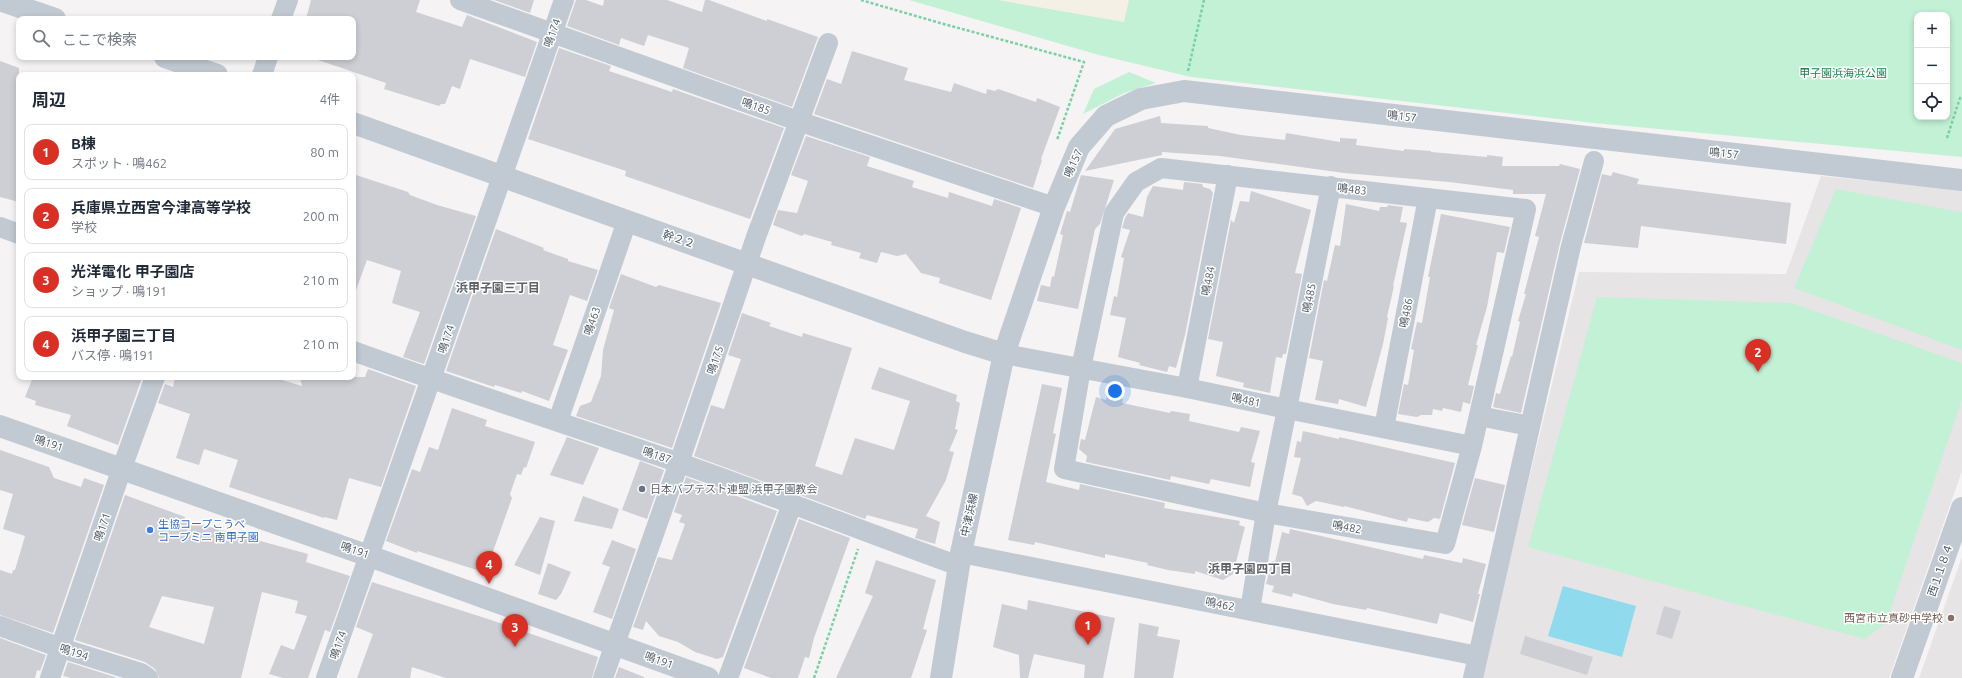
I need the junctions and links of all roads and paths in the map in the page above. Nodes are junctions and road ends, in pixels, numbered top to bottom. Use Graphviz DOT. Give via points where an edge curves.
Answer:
graph roads {
  1 [pos="0,0"];
  2 [pos="288,0"];
  3 [pos="460,0"];
  4 [pos="564,0"];
  5 [pos="861,0"];
  6 [pos="1204,0"];
  7 [pos="46,16"];
  8 [pos="283,16"];
  9 [pos="551,34"];
  10 [pos="828,43"];
  11 [pos="174,60"];
  12 [pos="267,60"];
  13 [pos="208,72"];
  14 [pos="263,72"];
  15 [pos="1184,91"];
  16 [pos="1962,99"];
  17 [pos="798,121"];
  18 [pos="356,124"];
  19 [pos="1948,138"];
  20 [pos="1056,142"];
  21 [pos="1594,161"];
  22 [pos="1228,175"];
  23 [pos="503,176"];
  24 [pos="1962,180"];
  25 [pos="1331,186"];
  26 [pos="1428,198"];
  27 [pos="1054,207"];
  28 [pos="627,221"];
  29 [pos="0,227"];
  30 [pos="16,233"];
  31 [pos="748,264"];
  32 [pos="356,352"];
  33 [pos="1004,354"];
  34 [pos="1081,368"];
  35 [pos="154,380"];
  36 [pos="432,380"];
  37 [pos="1187,388"];
  38 [pos="1287,409"];
  39 [pos="1479,416"];
  40 [pos="558,421"];
  41 [pos="0,426"];
  42 [pos="1530,426"];
  43 [pos="1384,428"];
  44 [pos="1472,446"];
  45 [pos="679,463"];
  46 [pos="122,468"];
  47 [pos="792,504"];
  48 [pos="1962,508"];
  49 [pos="1266,513"];
  50 [pos="864,532"];
  51 [pos="369,556"];
  52 [pos="960,559"];
  53 [pos="1250,610"];
  54 [pos="0,626"];
  55 [pos="614,644"];
  56 [pos="61,648"];
  57 [pos="1478,656"];
  58 [pos="50,678"];
  59 [pos="148,678"];
  60 [pos="326,678"];
  61 [pos="603,678"];
  62 [pos="708,678"];
  63 [pos="728,678"];
  64 [pos="814,678"];
  65 [pos="941,678"];
  66 [pos="1473,678"];
  67 [pos="1902,678"];
  1 -- 7 [label="street"];
  2 -- 8 [label="street"];
  3 -- 9 [label="street, 鳴185"];
  4 -- 9 [label="street, 鳴174"];
  5 -- 20 [label="path" via="1084,62"];
  6 -- 15 [label="path"];
  9 -- 17 [label="street, 鳴185"];
  9 -- 23 [label="street, 鳴174"];
  10 -- 17 [label="street, 鳴175"];
  11 -- 13 [label="street"];
  12 -- 14 [label="street"];
  15 -- 24 [label="street, 鳴157"];
  15 -- 27 [label="street, 鳴157" via="1141,100 1106,116 1079,147"];
  16 -- 19 [label="path" via="1960,98"];
  17 -- 27 [label="street, 鳴185"];
  17 -- 31 [label="street, 鳴175"];
  18 -- 23 [label="street, 幹２２"];
  21 -- 42 [label="street" via="1571,246"];
  22 -- 25 [label="street, 鳴483"];
  22 -- 34 [label="street, 鳴483" via="1161,168 1136,182 1114,213"];
  22 -- 37 [label="street, 鳴484"];
  23 -- 28 [label="street, 幹２２"];
  23 -- 36 [label="street, 鳴174"];
  25 -- 26 [label="street, 鳴483"];
  25 -- 38 [label="street, 鳴485"];
  26 -- 39 [label="street, 鳴483" via="1526,209"];
  26 -- 43 [label="street, 鳴486"];
  27 -- 33 [label="street, 鳴157"];
  28 -- 31 [label="street, 幹２２"];
  28 -- 40 [label="street, 鳴463"];
  29 -- 30 [label="street"];
  31 -- 33 [label="street, 幹２２"];
  31 -- 45 [label="street, 鳴175"];
  32 -- 36 [label="street, 鳴187"];
  33 -- 34 [label="street, 鳴481"];
  33 -- 52 [label="street, 中津浜線"];
  34 -- 37 [label="street, 鳴481"];
  34 -- 49 [label="street, 鳴482" via="1064,469"];
  35 -- 46 [label="street, 鳴171"];
  36 -- 40 [label="street, 鳴187"];
  36 -- 51 [label="street, 鳴174"];
  37 -- 38 [label="street, 鳴481"];
  38 -- 43 [label="street"];
  38 -- 49 [label="street"];
  39 -- 42 [label="street"];
  39 -- 44 [label="street, 鳴483"];
  40 -- 45 [label="street, 鳴187"];
  41 -- 46 [label="street, 鳴191"];
  42 -- 57 [label="street"];
  43 -- 44 [label="street"];
  44 -- 49 [label="street, 鳴482" via="1445,544"];
  45 -- 47 [label="street, 鳴187"];
  45 -- 55 [label="street, 鳴175"];
  46 -- 51 [label="street, 鳴191"];
  46 -- 56 [label="street, 鳴171"];
  47 -- 50 [label="street, 鳴187"];
  47 -- 63 [label="street"];
  48 -- 67 [label="street, 西１１８４"];
  49 -- 53 [label="street"];
  50 -- 52 [label="street, 鳴187"];
  50 -- 64 [label="path"];
  51 -- 55 [label="street, 鳴191"];
  51 -- 60 [label="street, 鳴174"];
  52 -- 53 [label="street, 鳴462"];
  52 -- 65 [label="street, 中津浜線"];
  53 -- 57 [label="street, 鳴462"];
  54 -- 56 [label="street, 鳴194"];
  55 -- 61 [label="street, 鳴175"];
  55 -- 62 [label="street, 鳴191"];
  56 -- 58 [label="street, 鳴171"];
  56 -- 59 [label="street, 鳴194" via="141,673"];
  57 -- 66 [label="street"];
}
